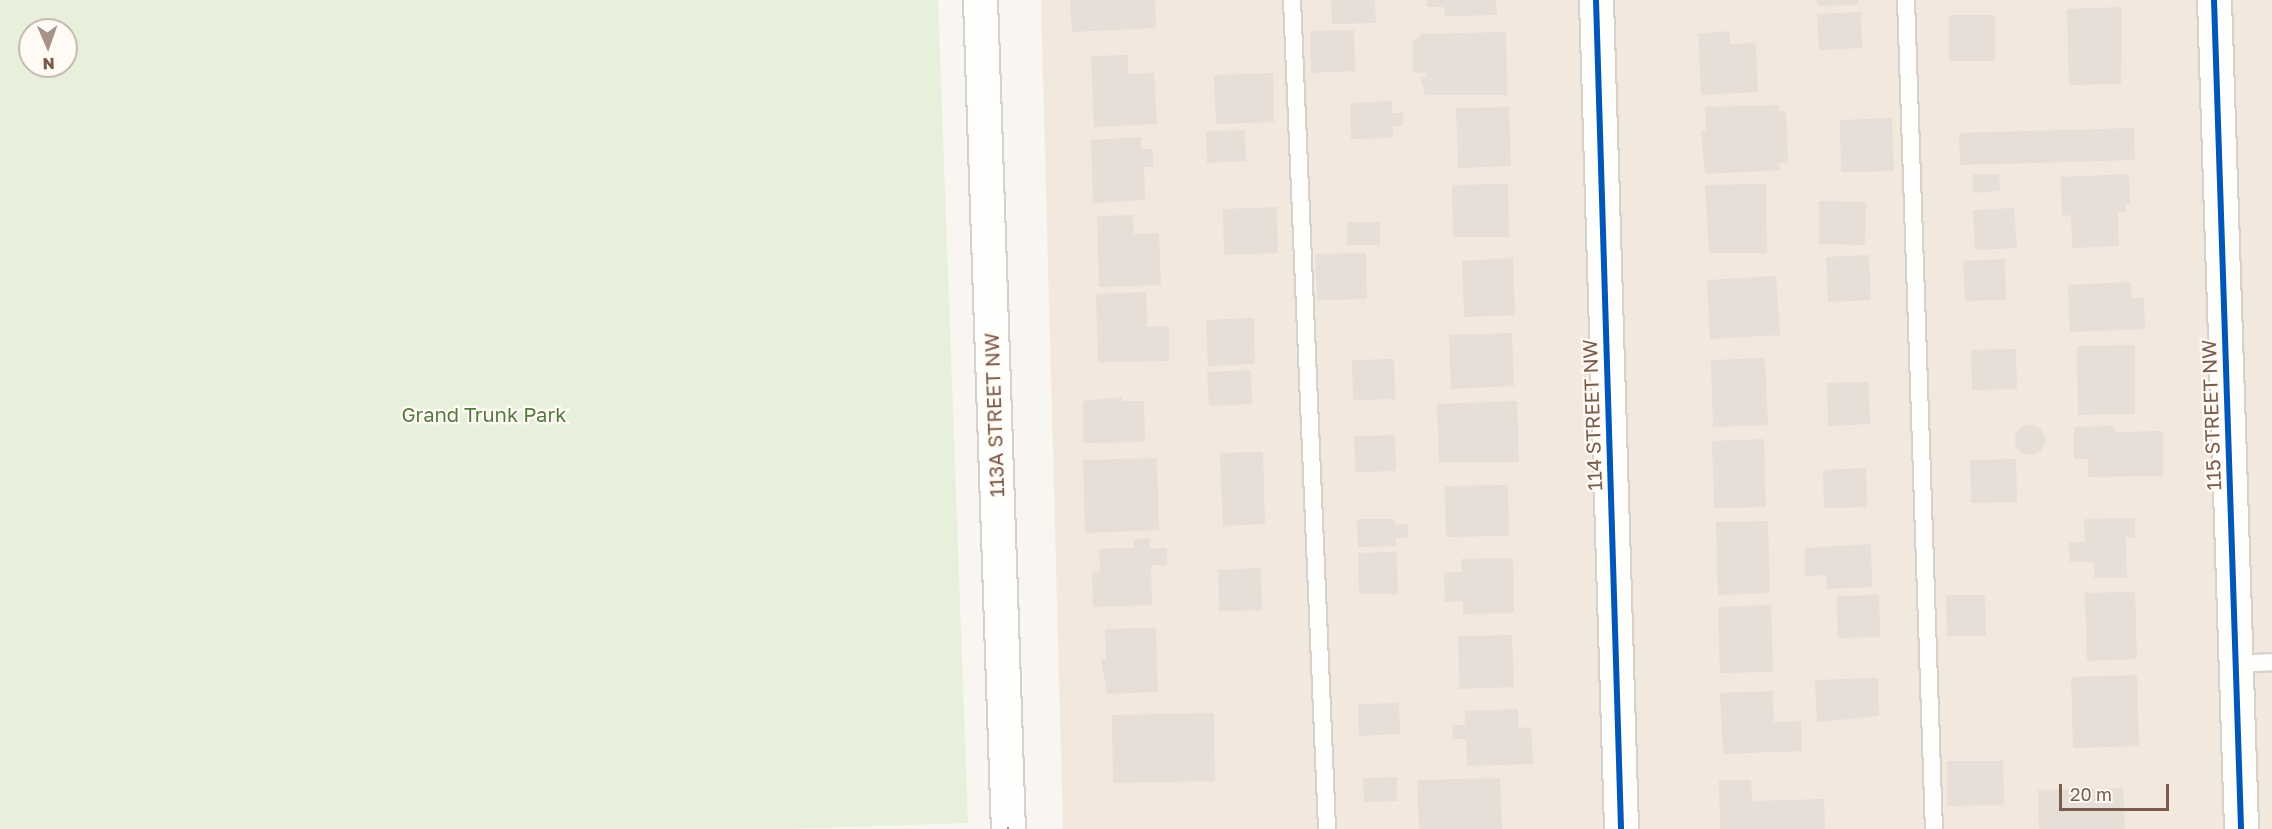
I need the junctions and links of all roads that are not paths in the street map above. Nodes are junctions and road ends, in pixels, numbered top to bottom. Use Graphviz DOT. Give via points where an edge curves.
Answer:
graph roads {
  1 [pos="980,0"];
  2 [pos="1292,0"];
  3 [pos="1596,0"];
  4 [pos="1906,0"];
  5 [pos="2214,0"];
  6 [pos="2272,662"];
  7 [pos="2235,664"];
  8 [pos="1008,829"];
  9 [pos="1327,829"];
  10 [pos="1621,829"];
  11 [pos="1934,829"];
  12 [pos="2241,829"];
  1 -- 8 [label="street, 113A STREET NW"];
  2 -- 9 [label="lane"];
  3 -- 10 [label="street, 114 STREET NW"];
  4 -- 11 [label="lane"];
  5 -- 7 [label="street, 115 STREET NW"];
  6 -- 7 [label="lane"];
  7 -- 12 [label="street, 115 STREET NW"];
}
